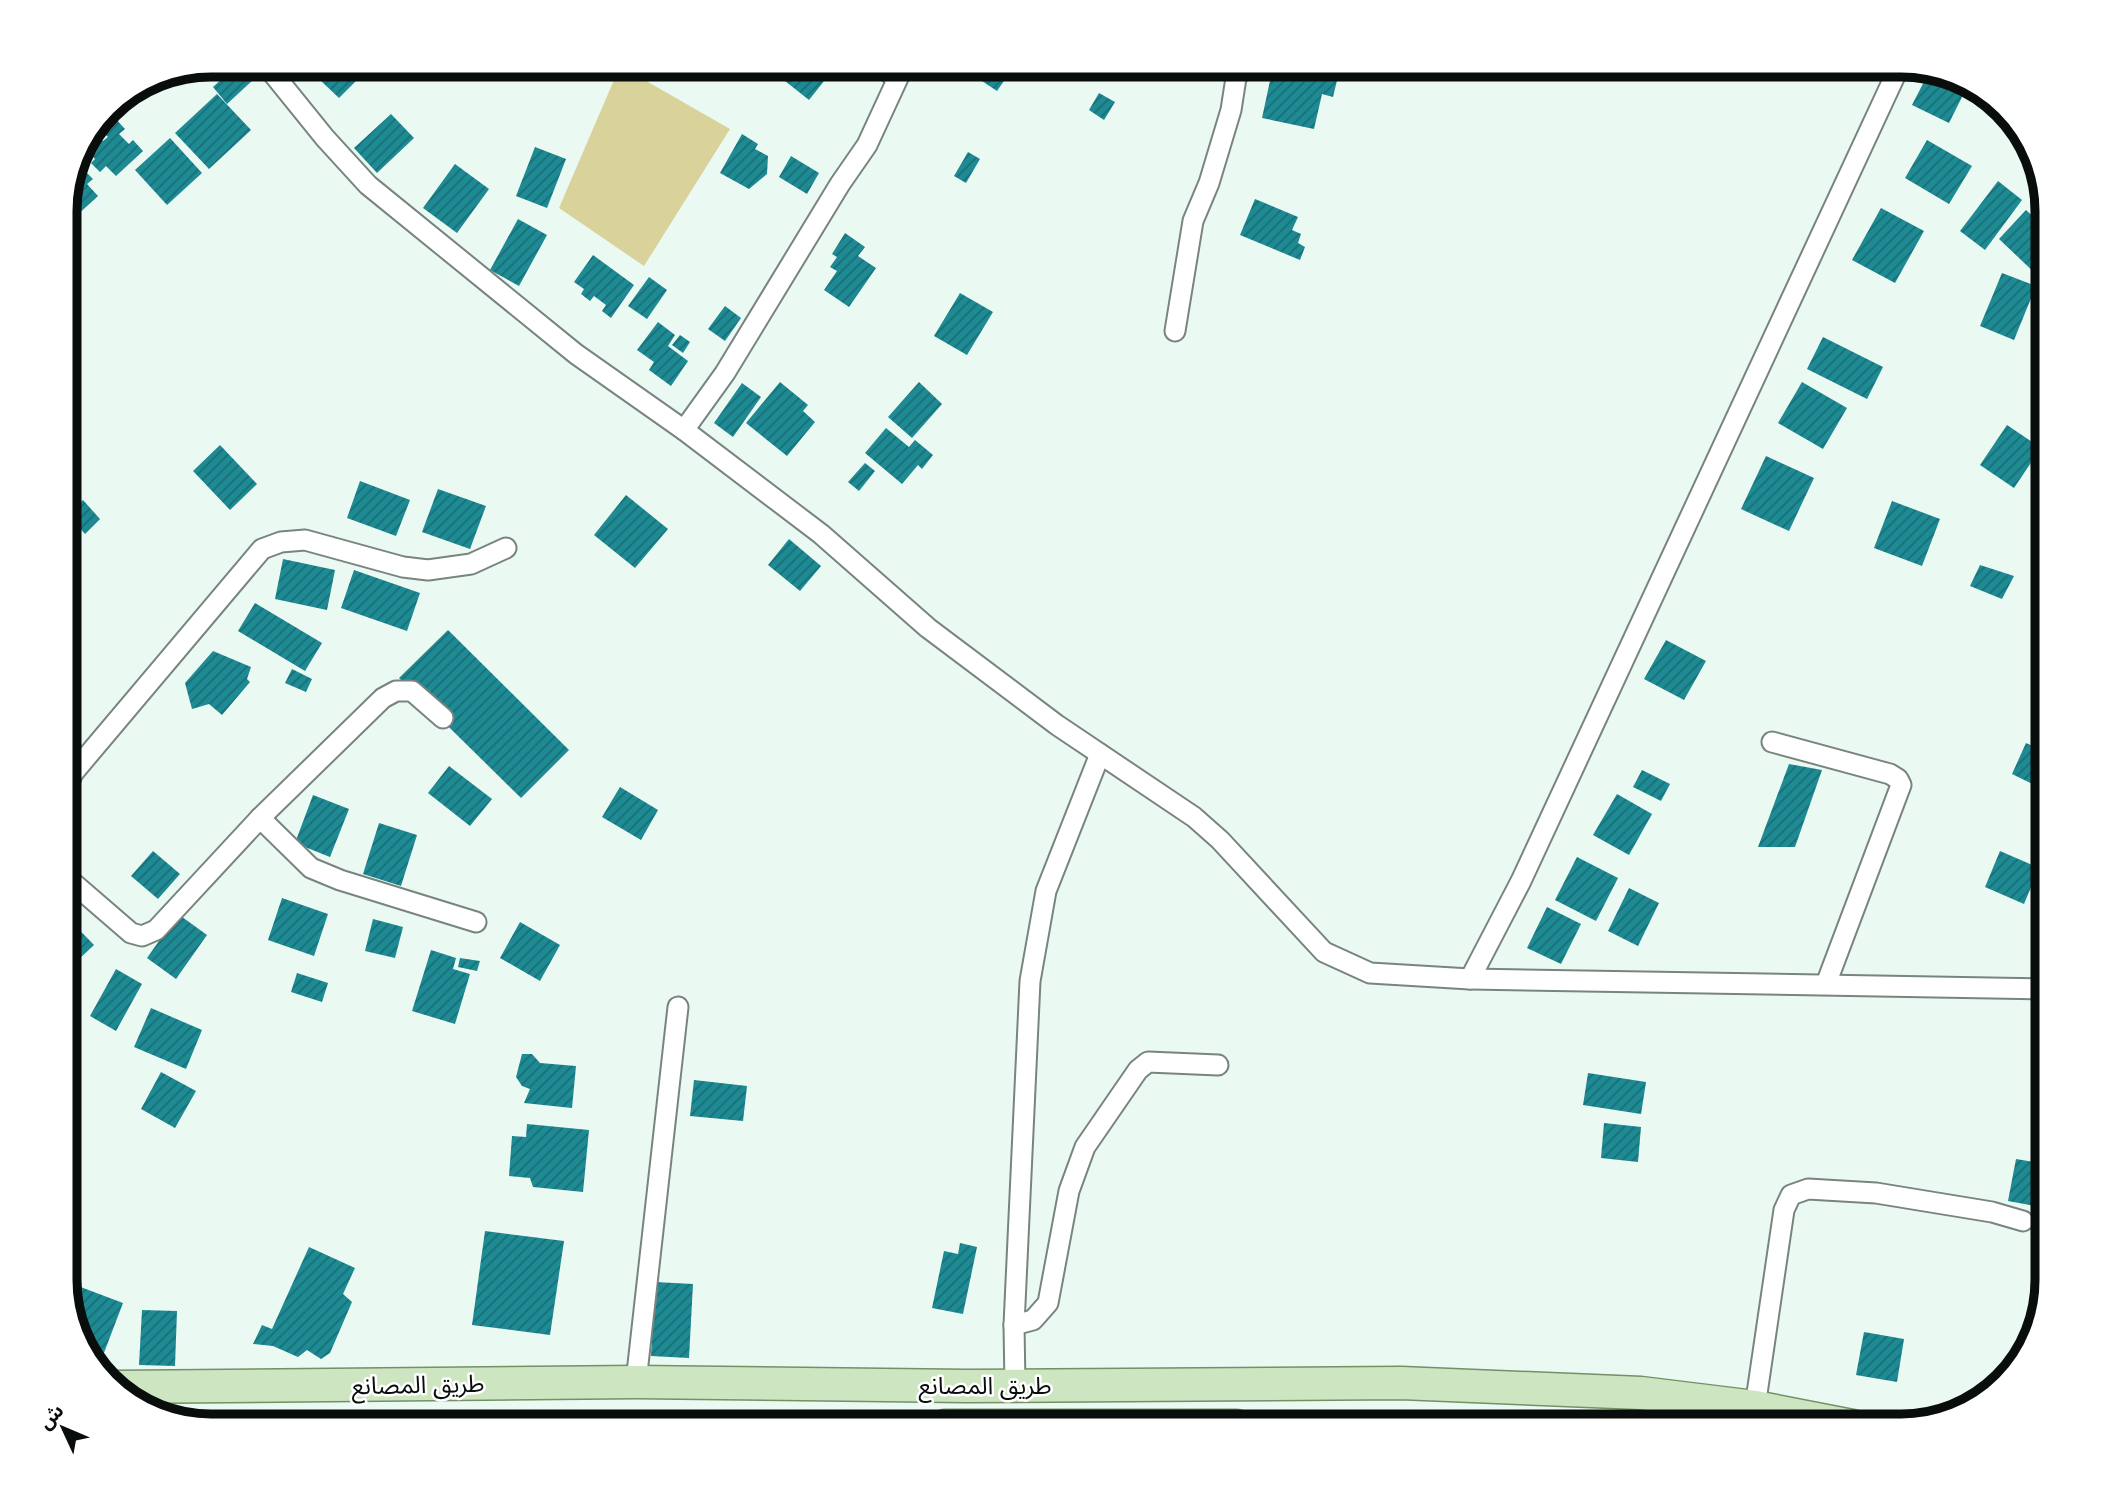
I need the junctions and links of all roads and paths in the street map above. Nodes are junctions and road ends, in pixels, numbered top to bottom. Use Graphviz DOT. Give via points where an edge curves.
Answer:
graph roads {
  1 [pos="277,77"];
  2 [pos="898,77"];
  3 [pos="1237,77"];
  4 [pos="1888,77"];
  5 [pos="1175,331"];
  6 [pos="684,430"];
  7 [pos="506,548"];
  8 [pos="443,718"];
  9 [pos="1772,742"];
  10 [pos="1100,754"];
  11 [pos="77,768"];
  12 [pos="260,818"];
  13 [pos="77,886"];
  14 [pos="476,922"];
  15 [pos="1470,979"];
  16 [pos="1826,984"];
  17 [pos="2035,989"];
  18 [pos="678,1007"];
  19 [pos="1219,1065"];
  20 [pos="2023,1221"];
  21 [pos="1014,1325"];
  22 [pos="636,1382"];
  23 [pos="1015,1386"];
  24 [pos="131,1387"];
  25 [pos="1755,1406"];
  26 [pos="1794,1414"];
  1 -- 6 [label="street" via="368,185 576,354"];
  2 -- 6 [label="street" via="867,145 725,373"];
  3 -- 5 [label="street" via="1209,183 1193,221"];
  4 -- 15 [label="street" via="1763,363 1521,881"];
  6 -- 10 [label="street" via="821,534 929,628"];
  7 -- 11 [label="street" via="471,564 428,570 304,540 262,549"];
  8 -- 12 [label="street" via="412,691 396,691 383,698"];
  9 -- 16 [label="street" via="1890,774 1901,785"];
  10 -- 15 [label="street" via="1220,840 1324,952 1370,973"];
  10 -- 21 [label="street" via="1046,891 1030,981"];
  12 -- 13 [label="street" via="156,930 142,936 131,933"];
  12 -- 14 [label="street" via="311,868"];
  15 -- 16 [label="street"];
  16 -- 17 [label="street"];
  18 -- 22 [label="street"];
  19 -- 21 [label="street" via="1148,1062 1138,1070 1085,1147 1069,1191 1048,1303 1033,1320"];
  20 -- 25 [label="street" via="1876,1193 1808,1189 1791,1195 1784,1210"];
  21 -- 23 [label="street"];
  22 -- 23 [label="main road, طريق المصانع"];
  22 -- 24 [label="main road, طريق المصانع"];
  23 -- 25 [label="main road, طريق المصانع" via="1401,1383 1641,1393"];
  25 -- 26 [label="main road, طريق المصانع"];
}
